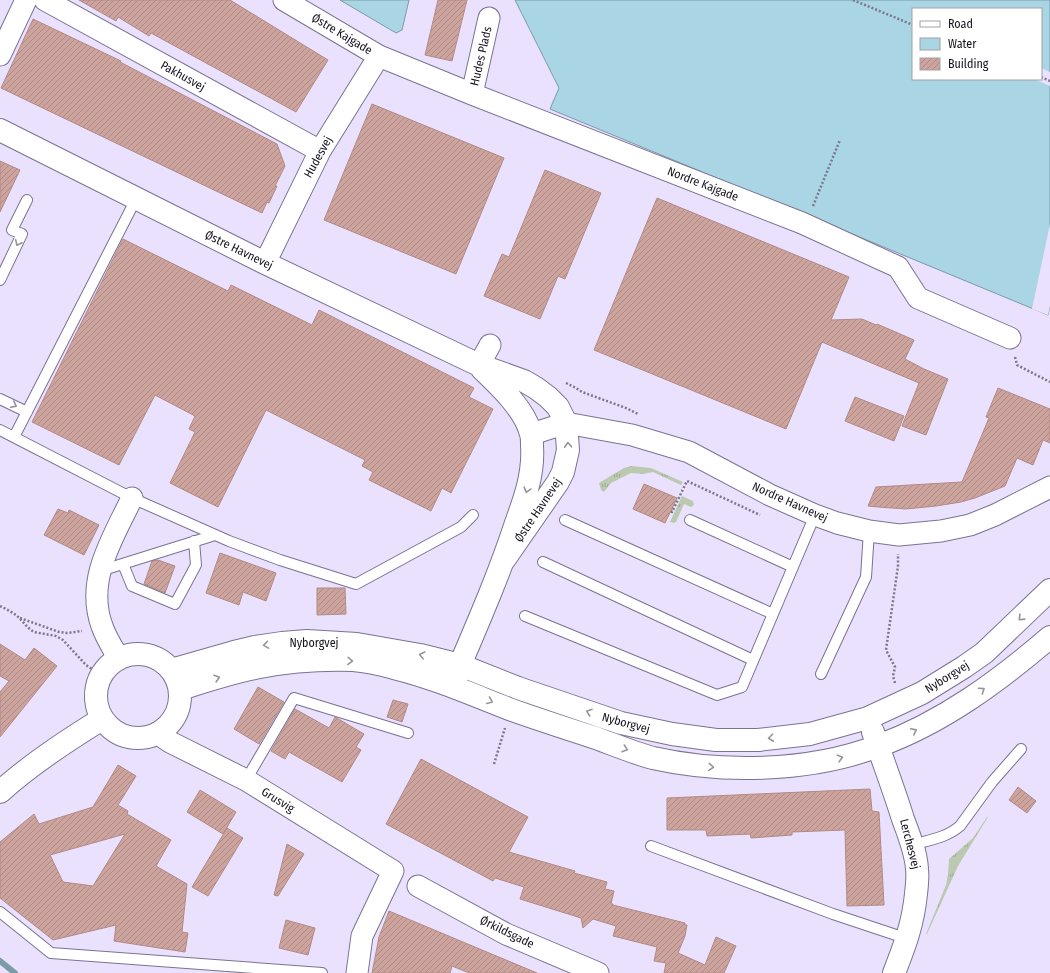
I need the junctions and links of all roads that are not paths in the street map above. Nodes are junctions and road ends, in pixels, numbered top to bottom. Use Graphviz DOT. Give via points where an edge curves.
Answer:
graph roads {
  1 [pos="26,0"];
  2 [pos="45,0"];
  3 [pos="284,0"];
  4 [pos="489,18"];
  5 [pos="0,55"];
  6 [pos="379,56"];
  7 [pos="472,94"];
  8 [pos="0,130"];
  9 [pos="320,151"];
  10 [pos="136,198"];
  11 [pos="27,200"];
  12 [pos="265,263"];
  13 [pos="0,280"];
  14 [pos="1010,338"];
  15 [pos="490,345"];
  16 [pos="479,365"];
  17 [pos="0,399"];
  18 [pos="27,412"];
  19 [pos="566,423"];
  20 [pos="0,430"];
  21 [pos="532,434"];
  22 [pos="14,437"];
  23 [pos="1050,487"];
  24 [pos="132,498"];
  25 [pos="473,515"];
  26 [pos="815,515"];
  27 [pos="565,520"];
  28 [pos="690,520"];
  29 [pos="869,530"];
  30 [pos="215,535"];
  31 [pos="194,541"];
  32 [pos="504,560"];
  33 [pos="542,562"];
  34 [pos="123,564"];
  35 [pos="793,567"];
  36 [pos="100,571"];
  37 [pos="1050,590"];
  38 [pos="773,614"];
  39 [pos="525,616"];
  40 [pos="1050,624"];
  41 [pos="1050,637"];
  42 [pos="119,659"];
  43 [pos="753,660"];
  44 [pos="460,665"];
  45 [pos="1012,668"];
  46 [pos="171,670"];
  47 [pos="821,674"];
  48 [pos="453,686"];
  49 [pos="180,690"];
  50 [pos="868,718"];
  51 [pos="102,719"];
  52 [pos="160,732"];
  53 [pos="408,733"];
  54 [pos="878,746"];
  55 [pos="1021,749"];
  56 [pos="246,780"];
  57 [pos="0,792"];
  58 [pos="912,845"];
  59 [pos="651,846"];
  60 [pos="418,886"];
  61 [pos="0,912"];
  62 [pos="908,939"];
  63 [pos="322,973"];
  64 [pos="357,973"];
  65 [pos="598,973"];
  66 [pos="894,973"];
  1 -- 5 [label="street"];
  2 -- 9 [label="street, Pakhusvej"];
  3 -- 6 [label="street, Østre Kajgade"];
  4 -- 7 [label="street, Hudes Plads"];
  6 -- 7 [label="street, Nordre Kajgade"];
  6 -- 9 [label="street, Hudesvej"];
  7 -- 14 [label="street, Nordre Kajgade" via="802,223 898,267 918,298"];
  8 -- 10 [label="street, Østre Havnevej"];
  9 -- 12 [label="street, Hudesvej"];
  10 -- 12 [label="street, Østre Havnevej"];
  10 -- 18 [label="lane"];
  11 -- 13 [label="lane, one-way" via="12,230 22,234"];
  12 -- 16 [label="street, Østre Havnevej"];
  15 -- 16 [label="street"];
  16 -- 19 [label="street, Østre Havnevej" via="524,381 536,388 558,407"];
  16 -- 21 [label="street, Østre Havnevej" via="520,410"];
  17 -- 18 [label="lane, one-way"];
  18 -- 22 [label="lane"];
  19 -- 21 [label="street, Nordre Havnevej"];
  19 -- 26 [label="street, Nordre Havnevej" via="632,435 689,452 770,495"];
  32 -- 19 [label="street, Østre Havnevej, one-way" via="563,472 568,450"];
  20 -- 22 [label="lane"];
  21 -- 32 [label="street, Østre Havnevej, one-way" via="529,479"];
  22 -- 24 [label="lane"];
  23 -- 29 [label="street, Nordre Havnevej" via="970,525 899,535"];
  24 -- 30 [label="lane"];
  24 -- 36 [label="street"];
  25 -- 30 [label="lane" via="461,527 356,584 280,560"];
  26 -- 29 [label="street, Nordre Havnevej"];
  26 -- 35 [label="lane"];
  27 -- 38 [label="lane"];
  28 -- 35 [label="lane"];
  29 -- 47 [label="lane" via="866,577"];
  30 -- 31 [label="lane"];
  31 -- 34 [label="lane"];
  31 -- 34 [label="lane" via="196,565 175,604 132,586"];
  32 -- 44 [label="street, Østre Havnevej"];
  33 -- 43 [label="lane"];
  34 -- 36 [label="lane"];
  35 -- 38 [label="lane"];
  36 -- 42 [label="street" via="97,581 97,605 102,626"];
  37 -- 50 [label="street, Nyborgvej, one-way" via="984,653 922,693"];
  38 -- 43 [label="lane"];
  39 -- 43 [label="lane" via="717,695 742,687"];
  40 -- 45 [label="street, Nyborgvej"];
  41 -- 45 [label="street, Nyborgvej"];
  42 -- 46 [label="street" via="129,655 152,656"];
  42 -- 51 [label="street" via="109,665 97,685 95,697"];
  44 -- 46 [label="street, Nyborgvej, one-way" via="357,644 307,641 255,647"];
  44 -- 48 [label="street, Østre Havnevej"];
  50 -- 44 [label="street, Nyborgvej, one-way" via="810,734 758,740 716,740 621,723"];
  54 -- 45 [label="street, Nyborgvej, one-way" via="943,715"];
  46 -- 49 [label="street"];
  49 -- 48 [label="street, Nyborgvej, one-way" via="259,667 311,661 354,660 413,672"];
  48 -- 54 [label="street, Nyborgvej, one-way" via="511,709 644,755 672,762 719,767 795,766 833,759"];
  49 -- 52 [label="street" via="176,714 170,724"];
  50 -- 54 [label="street, Lerchesvej"];
  51 -- 52 [label="street" via="118,734 128,738 150,737"];
  51 -- 57 [label="street" via="68,740"];
  52 -- 56 [label="street, Grusvig" via="170,742"];
  53 -- 56 [label="lane" via="294,698"];
  54 -- 58 [label="street, Lerchesvej"];
  55 -- 58 [label="lane" via="992,782 960,826 944,836"];
  56 -- 64 [label="street, Grusvig" via="393,872 362,936"];
  58 -- 62 [label="street, Lerchesvej" via="916,859 917,883"];
  59 -- 62 [label="lane" via="833,914"];
  60 -- 65 [label="street, Ørkildsgade" via="506,934"];
  61 -- 63 [label="lane" via="50,953"];
  62 -- 66 [label="street, Lerchesvej"];
}
